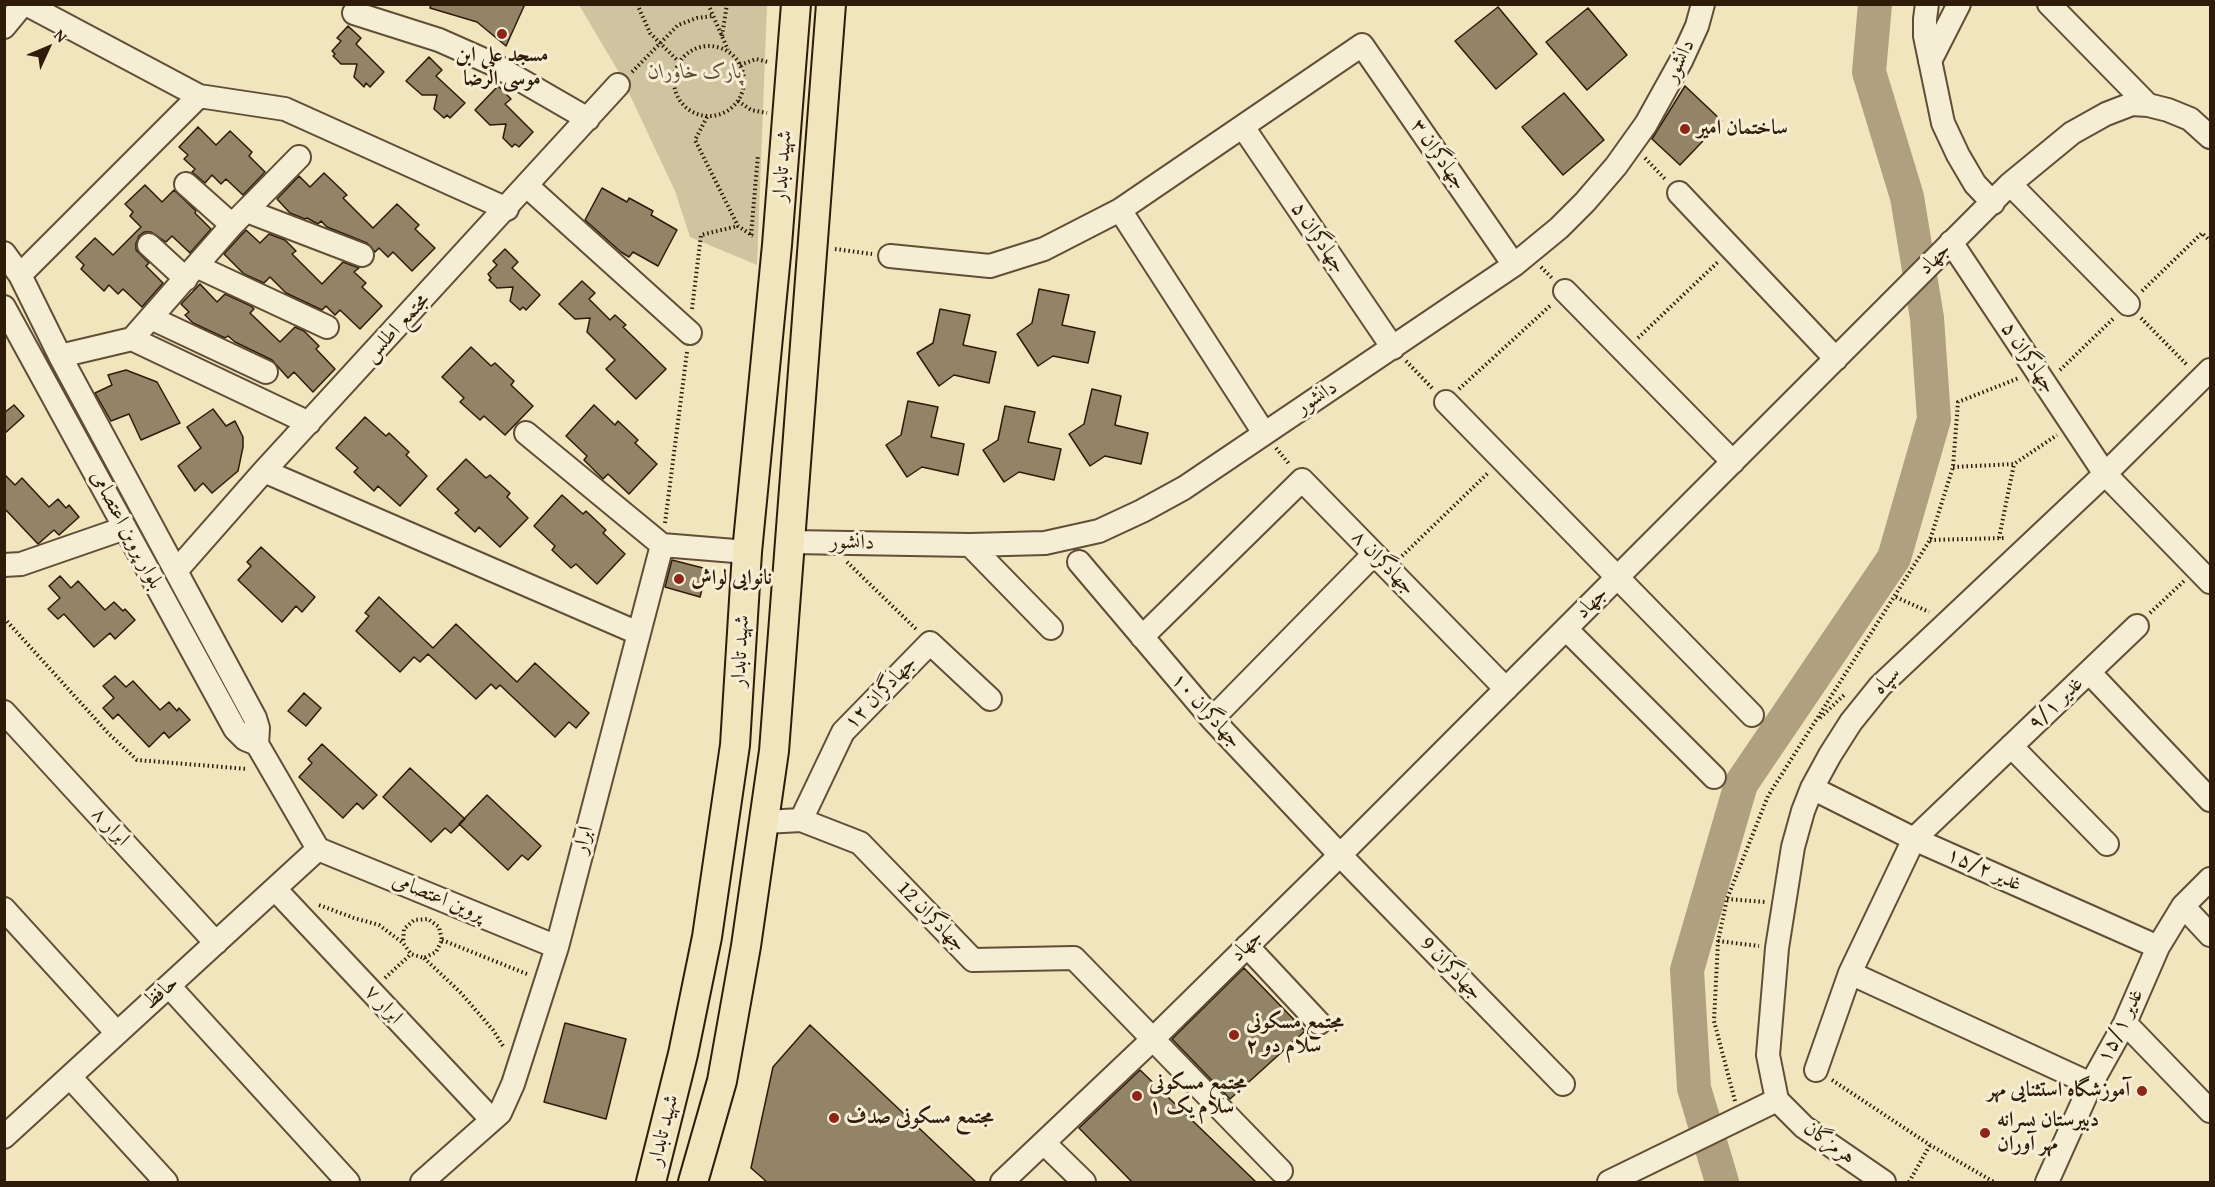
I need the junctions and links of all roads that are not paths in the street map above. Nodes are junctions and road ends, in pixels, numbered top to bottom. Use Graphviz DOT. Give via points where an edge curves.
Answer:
graph roads {
  1 [pos="25,4"];
  2 [pos="796,4"];
  3 [pos="831,4"];
  4 [pos="1703,4"];
  5 [pos="1928,4"];
  6 [pos="1959,4"];
  7 [pos="2049,4"];
  8 [pos="354,13"];
  9 [pos="4,27"];
  10 [pos="1930,61"];
  11 [pos="618,85"];
  12 [pos="200,96"];
  13 [pos="2148,105"];
  14 [pos="588,119"];
  15 [pos="1243,127"];
  16 [pos="2211,137"];
  17 [pos="299,157"];
  18 [pos="186,184"];
  19 [pos="2010,184"];
  20 [pos="527,186"];
  21 [pos="1679,193"];
  22 [pos="1993,203"];
  23 [pos="507,209"];
  24 [pos="1120,210"];
  25 [pos="239,218"];
  26 [pos="149,245"];
  27 [pos="777,245"];
  28 [pos="813,247"];
  29 [pos="1945,248"];
  30 [pos="4,253"];
  31 [pos="362,255"];
  32 [pos="890,256"];
  33 [pos="1521,260"];
  34 [pos="191,273"];
  35 [pos="20,275"];
  36 [pos="1565,291"];
  37 [pos="2128,304"];
  38 [pos="4,306"];
  39 [pos="151,318"];
  40 [pos="327,327"];
  41 [pos="690,333"];
  42 [pos="132,339"];
  43 [pos="1393,348"];
  44 [pos="60,356"];
  45 [pos="1836,359"];
  46 [pos="266,372"];
  47 [pos="2206,375"];
  48 [pos="1446,402"];
  49 [pos="309,423"];
  50 [pos="526,432"];
  51 [pos="1264,433"];
  52 [pos="1733,462"];
  53 [pos="264,471"];
  54 [pos="2105,474"];
  55 [pos="125,528"];
  56 [pos="791,542"];
  57 [pos="662,545"];
  58 [pos="970,545"];
  59 [pos="747,552"];
  60 [pos="1079,562"];
  61 [pos="1381,562"];
  62 [pos="4,565"];
  63 [pos="176,571"];
  64 [pos="2204,575"];
  65 [pos="1617,578"];
  66 [pos="2137,626"];
  67 [pos="1051,628"];
  68 [pos="1566,629"];
  69 [pos="638,633"];
  70 [pos="1142,637"];
  71 [pos="2089,672"];
  72 [pos="1506,689"];
  73 [pos="990,699"];
  74 [pos="4,712"];
  75 [pos="1752,715"];
  76 [pos="1212,719"];
  77 [pos="257,744"];
  78 [pos="2011,746"];
  79 [pos="1714,777"];
  80 [pos="1812,788"];
  81 [pos="2211,800"];
  82 [pos="801,820"];
  83 [pos="765,822"];
  84 [pos="1914,839"];
  85 [pos="2107,844"];
  86 [pos="318,849"];
  87 [pos="1340,855"];
  88 [pos="2211,879"];
  89 [pos="274,889"];
  90 [pos="2183,906"];
  91 [pos="4,909"];
  92 [pos="2211,936"];
  93 [pos="216,943"];
  94 [pos="1248,946"];
  95 [pos="557,947"];
  96 [pos="2158,947"];
  97 [pos="1850,973"];
  98 [pos="169,986"];
  99 [pos="1319,1023"];
  100 [pos="2125,1023"];
  101 [pos="117,1033"];
  102 [pos="1153,1039"];
  103 [pos="1816,1070"];
  104 [pos="70,1077"];
  105 [pos="1563,1084"];
  106 [pos="2091,1084"];
  107 [pos="1777,1100"];
  108 [pos="2211,1111"];
  109 [pos="492,1120"];
  110 [pos="8,1126"];
  111 [pos="1044,1143"];
  112 [pos="1281,1171"];
  113 [pos="166,1182"];
  114 [pos="348,1182"];
  115 [pos="422,1182"];
  116 [pos="651,1182"];
  117 [pos="693,1182"];
  118 [pos="1002,1182"];
  119 [pos="1084,1182"];
  120 [pos="1609,1182"];
  121 [pos="1884,1182"];
  122 [pos="2047,1182"];
  1 -- 9 [label="street"];
  1 -- 12 [label="street"];
  2 -- 27 [label="main road, شهید تابدار"];
  3 -- 28 [label="main road, شهید تابدار"];
  4 -- 33 [label="street, دانشور" via="1681,61 1632,145 1585,202"];
  5 -- 10 [label="street" via="1924,30"];
  6 -- 10 [label="street"];
  7 -- 13 [label="street"];
  8 -- 14 [label="street" via="439,40 491,63"];
  10 -- 22 [label="street" via="1950,140 1975,184"];
  11 -- 14 [label="street, مجتمع اطلس"];
  12 -- 23 [label="street" via="285,109"];
  12 -- 35 [label="street"];
  13 -- 16 [label="street, جهاد" via="2190,119"];
  13 -- 19 [label="street, جهاد" via="2132,104 2072,133"];
  14 -- 20 [label="street, مجتمع اطلس"];
  15 -- 24 [label="street"];
  15 -- 33 [label="street, جهادگران ۳" via="1362,45"];
  15 -- 43 [label="street, جهادگران ۵"];
  17 -- 25 [label="street"];
  18 -- 25 [label="street"];
  19 -- 22 [label="street, جهاد"];
  19 -- 37 [label="street"];
  20 -- 23 [label="street, مجتمع اطلس"];
  20 -- 41 [label="street"];
  21 -- 45 [label="street"];
  22 -- 29 [label="street, جهاد"];
  23 -- 49 [label="street, مجتمع اطلس"];
  24 -- 32 [label="street" via="1044,249 990,266"];
  24 -- 51 [label="street"];
  25 -- 31 [label="street"];
  25 -- 34 [label="street"];
  26 -- 34 [label="street"];
  27 -- 28 [label="main road"];
  27 -- 59 [label="main road, شهید تابدار"];
  28 -- 56 [label="main road, شهید تابدار"];
  29 -- 45 [label="street, جهاد"];
  29 -- 54 [label="street, جهادگران ۵"];
  30 -- 35 [label="street, بلوار پروین اعتصامی"];
  33 -- 43 [label="street, دانشور"];
  34 -- 39 [label="street"];
  34 -- 40 [label="street"];
  35 -- 44 [label="street, بلوار پروین اعتصامی"];
  36 -- 52 [label="street"];
  38 -- 55 [label="street, بلوار پروین اعتصامی"];
  39 -- 42 [label="street"];
  39 -- 46 [label="street"];
  42 -- 44 [label="street"];
  42 -- 49 [label="street"];
  43 -- 51 [label="street, دانشور"];
  44 -- 63 [label="street, بلوار پروین اعتصامی"];
  45 -- 52 [label="street, جهاد"];
  47 -- 54 [label="street, سپاه"];
  48 -- 65 [label="street"];
  49 -- 53 [label="street, مجتمع اطلس"];
  50 -- 57 [label="street"];
  51 -- 58 [label="street, دانشور" via="1184,488 1099,531 1045,543"];
  52 -- 65 [label="street, جهاد"];
  53 -- 63 [label="street, مجتمع اطلس"];
  53 -- 69 [label="street"];
  54 -- 64 [label="street, جهادگران ۵"];
  54 -- 80 [label="street, سپاه" via="1880,686 1851,722"];
  55 -- 62 [label="street" via="21,564"];
  55 -- 77 [label="street, بلوار پروین اعتصامی" via="235,729"];
  56 -- 58 [label="street, دانشور"];
  56 -- 83 [label="main road, شهید تابدار"];
  57 -- 59 [label="street"];
  57 -- 69 [label="street, ابرار"];
  58 -- 67 [label="street"];
  59 -- 116 [label="main road, شهید تابدار" via="735,745 708,926 683,1054"];
  60 -- 70 [label="street, جهادگران ۱۰"];
  61 -- 70 [label="street, جهادگران ۸" via="1302,480"];
  61 -- 72 [label="street, جهادگران ۸"];
  61 -- 76 [label="street"];
  63 -- 77 [label="street" via="255,718"];
  65 -- 68 [label="street, جهاد"];
  65 -- 75 [label="street"];
  66 -- 71 [label="street, غدیر ۹/۱"];
  68 -- 72 [label="street, جهاد"];
  68 -- 79 [label="street"];
  69 -- 95 [label="street, ابرار"];
  70 -- 76 [label="street, جهادگران ۱۰"];
  71 -- 78 [label="street, غدیر ۹/۱"];
  71 -- 81 [label="street"];
  72 -- 87 [label="street, جهاد"];
  73 -- 82 [label="street, جهادگران ۱۲" via="930,643 843,732"];
  74 -- 93 [label="street, ابرار ۸"];
  76 -- 87 [label="street, جهادگران ۱۰"];
  77 -- 86 [label="street"];
  78 -- 84 [label="street, غدیر ۹/۱"];
  78 -- 85 [label="street"];
  80 -- 84 [label="street, غدیر ۱۵/۲"];
  80 -- 107 [label="street, سپاه" via="1793,847 1776,948 1768,1055"];
  82 -- 83 [label="street"];
  82 -- 102 [label="street, جهادگران 12" via="860,843 973,960 1074,958"];
  83 -- 117 [label="main road, شهید تابدار" via="722,1081"];
  84 -- 96 [label="street, غدیر ۱۵/۲"];
  84 -- 97 [label="street"];
  86 -- 89 [label="street, حافظ"];
  86 -- 95 [label="street, پروین اعتصامی"];
  87 -- 94 [label="street, جهاد"];
  87 -- 105 [label="street, جهادگران 9"];
  88 -- 90 [label="street, غدیر ۱۵/۱"];
  89 -- 93 [label="street, حافظ"];
  89 -- 109 [label="street, ابرار ۷"];
  90 -- 92 [label="street"];
  90 -- 96 [label="street, غدیر ۱۵/۱"];
  91 -- 101 [label="street"];
  93 -- 98 [label="street, حافظ"];
  94 -- 99 [label="street"];
  94 -- 102 [label="street, جهاد"];
  95 -- 109 [label="street, ابرار" via="513,1084 500,1113"];
  96 -- 100 [label="street, غدیر ۱۵/۱"];
  97 -- 103 [label="street"];
  97 -- 106 [label="street"];
  98 -- 101 [label="street, حافظ"];
  98 -- 114 [label="street"];
  100 -- 106 [label="street, غدیر ۱۵/۱"];
  100 -- 108 [label="street"];
  101 -- 104 [label="street, حافظ"];
  102 -- 111 [label="street, جهاد"];
  102 -- 112 [label="street, جهادگران 12"];
  104 -- 110 [label="street, حافظ"];
  104 -- 113 [label="street"];
  106 -- 122 [label="street, غدیر ۱۵/۱"];
  107 -- 120 [label="street"];
  107 -- 121 [label="street, هرمزگان" via="1804,1127"];
  109 -- 115 [label="street, ابرار"];
  111 -- 118 [label="street, جهاد"];
  111 -- 119 [label="street"];
}
